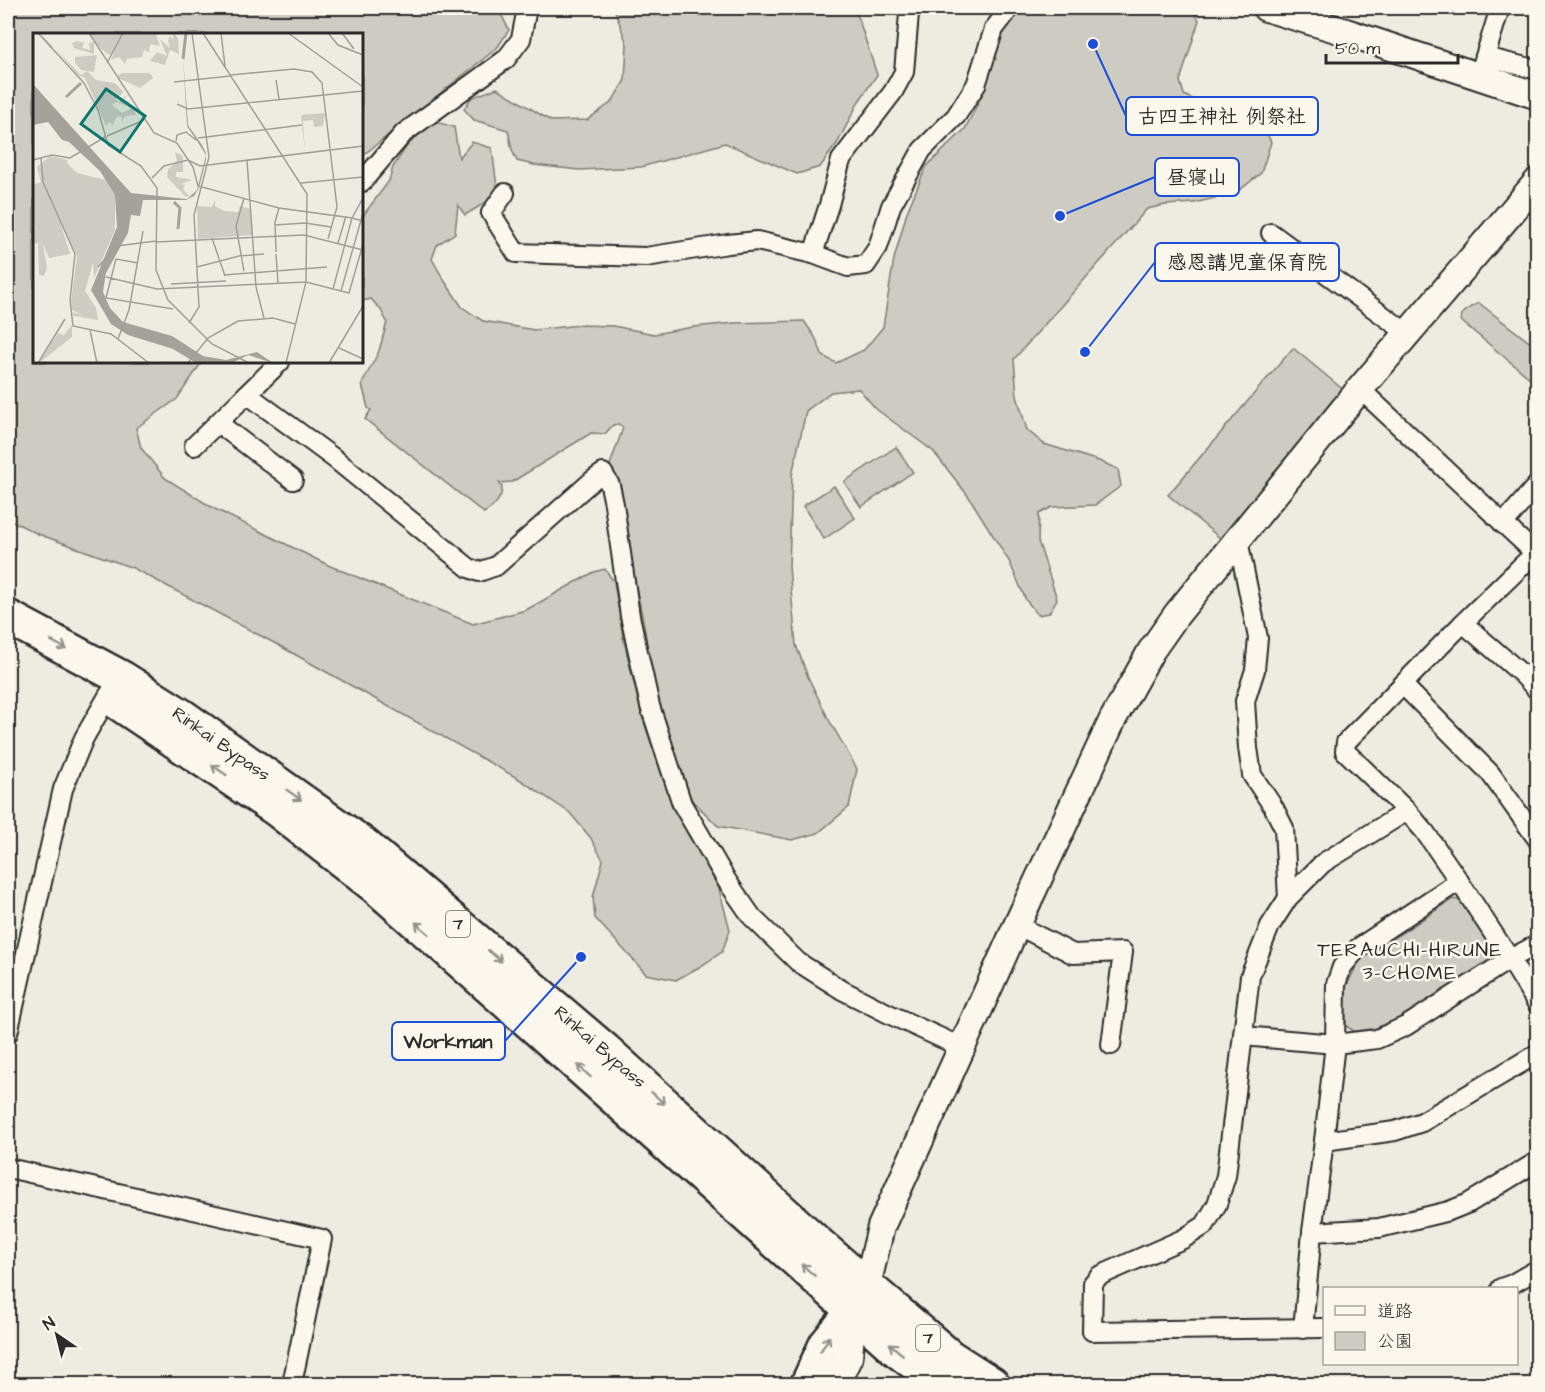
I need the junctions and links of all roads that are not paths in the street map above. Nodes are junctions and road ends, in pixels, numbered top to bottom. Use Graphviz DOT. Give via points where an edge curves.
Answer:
graph roads {
  1 [pos="527,8"];
  2 [pos="905,8"];
  3 [pos="1010,8"];
  4 [pos="1266,8"];
  5 [pos="1500,8"];
  6 [pos="1482,66"];
  7 [pos="1538,70"];
  8 [pos="1538,96"];
  9 [pos="363,181"];
  10 [pos="1538,181"];
  11 [pos="505,193"];
  12 [pos="1271,233"];
  13 [pos="813,254"];
  14 [pos="1407,333"];
  15 [pos="279,363"];
  16 [pos="1360,389"];
  17 [pos="247,394"];
  18 [pos="218,423"];
  19 [pos="194,446"];
  20 [pos="293,480"];
  21 [pos="1538,484"];
  22 [pos="1503,524"];
  23 [pos="1238,540"];
  24 [pos="1536,555"];
  25 [pos="8,617"];
  26 [pos="1463,623"];
  27 [pos="8,642"];
  28 [pos="1403,685"];
  29 [pos="115,687"];
  30 [pos="1538,691"];
  31 [pos="1407,811"];
  32 [pos="1538,840"];
  33 [pos="1459,881"];
  34 [pos="1288,898"];
  35 [pos="1017,925"];
  36 [pos="1538,944"];
  37 [pos="1510,959"];
  38 [pos="1538,1005"];
  39 [pos="8,1033"];
  40 [pos="1243,1036"];
  41 [pos="1335,1044"];
  42 [pos="1111,1045"];
  43 [pos="963,1048"];
  44 [pos="1538,1053"];
  45 [pos="1324,1141"];
  46 [pos="1538,1161"];
  47 [pos="8,1168"];
  48 [pos="1312,1232"];
  49 [pos="1538,1269"];
  50 [pos="1504,1287"];
  51 [pos="859,1298"];
  52 [pos="1323,1328"];
  53 [pos="1303,1329"];
  54 [pos="292,1384"];
  55 [pos="806,1384"];
  56 [pos="835,1384"];
  57 [pos="942,1384"];
  58 [pos="992,1384"];
  1 -- 9 [label="street" via="521,39 506,59 404,134"];
  2 -- 13 [label="street" via="909,14 904,72 841,160"];
  3 -- 13 [label="street" via="994,29 975,85 956,116 922,150 891,206 878,248 866,265 848,267"];
  4 -- 6 [label="street"];
  5 -- 6 [label="street"];
  6 -- 7 [label="street"];
  6 -- 8 [label="street"];
  10 -- 14 [label="street"];
  11 -- 13 [label="street" via="491,213 516,253 646,257 757,241"];
  12 -- 14 [label="street"];
  14 -- 16 [label="street"];
  15 -- 17 [label="street"];
  16 -- 22 [label="street"];
  16 -- 23 [label="street"];
  17 -- 18 [label="street"];
  17 -- 43 [label="street" via="479,572 496,566 603,473 614,504 630,616 650,706 682,804 727,881 752,917 798,962 842,990"];
  18 -- 19 [label="street"];
  18 -- 20 [label="street"];
  21 -- 22 [label="street"];
  22 -- 24 [label="street"];
  23 -- 34 [label="street" via="1258,638 1255,670 1245,700 1248,748 1252,775 1284,828"];
  23 -- 35 [label="street" via="1151,651 1113,719"];
  24 -- 26 [label="street"];
  25 -- 29 [label="highway, Rinkai Bypass / 7, one-way"];
  26 -- 28 [label="street"];
  26 -- 30 [label="street"];
  27 -- 29 [label="highway, Rinkai Bypass / 7"];
  28 -- 31 [label="street" via="1346,742 1345,751"];
  28 -- 32 [label="street" via="1490,773"];
  29 -- 39 [label="street" via="84,738 63,789"];
  29 -- 51 [label="highway, Rinkai Bypass / 7" via="182,716 363,844 605,1050 814,1240"];
  31 -- 33 [label="street"];
  31 -- 34 [label="street" via="1323,863"];
  33 -- 37 [label="street"];
  33 -- 41 [label="street" via="1358,948 1342,967 1336,984"];
  34 -- 40 [label="street" via="1270,926 1250,976"];
  35 -- 42 [label="street" via="1073,954 1123,952"];
  35 -- 43 [label="street"];
  36 -- 37 [label="street"];
  37 -- 38 [label="street"];
  37 -- 41 [label="street" via="1406,1026 1377,1039"];
  40 -- 41 [label="street"];
  40 -- 53 [label="street" via="1226,1176 1217,1204 1205,1225 1183,1239 1099,1276 1093,1283 1092,1331"];
  41 -- 45 [label="street"];
  43 -- 51 [label="street" via="881,1227"];
  44 -- 45 [label="street" via="1422,1122 1395,1131"];
  45 -- 48 [label="street"];
  46 -- 48 [label="street" via="1449,1211 1379,1228"];
  47 -- 54 [label="street" via="322,1239"];
  48 -- 53 [label="street"];
  49 -- 50 [label="street"];
  55 -- 51 [label="main road, one-way" via="824,1343"];
  51 -- 56 [label="main road" via="848,1357"];
  57 -- 51 [label="highway, Rinkai Bypass / 7, one-way" via="898,1351"];
  51 -- 58 [label="highway, Rinkai Bypass / 7"];
  52 -- 53 [label="street"];
}
